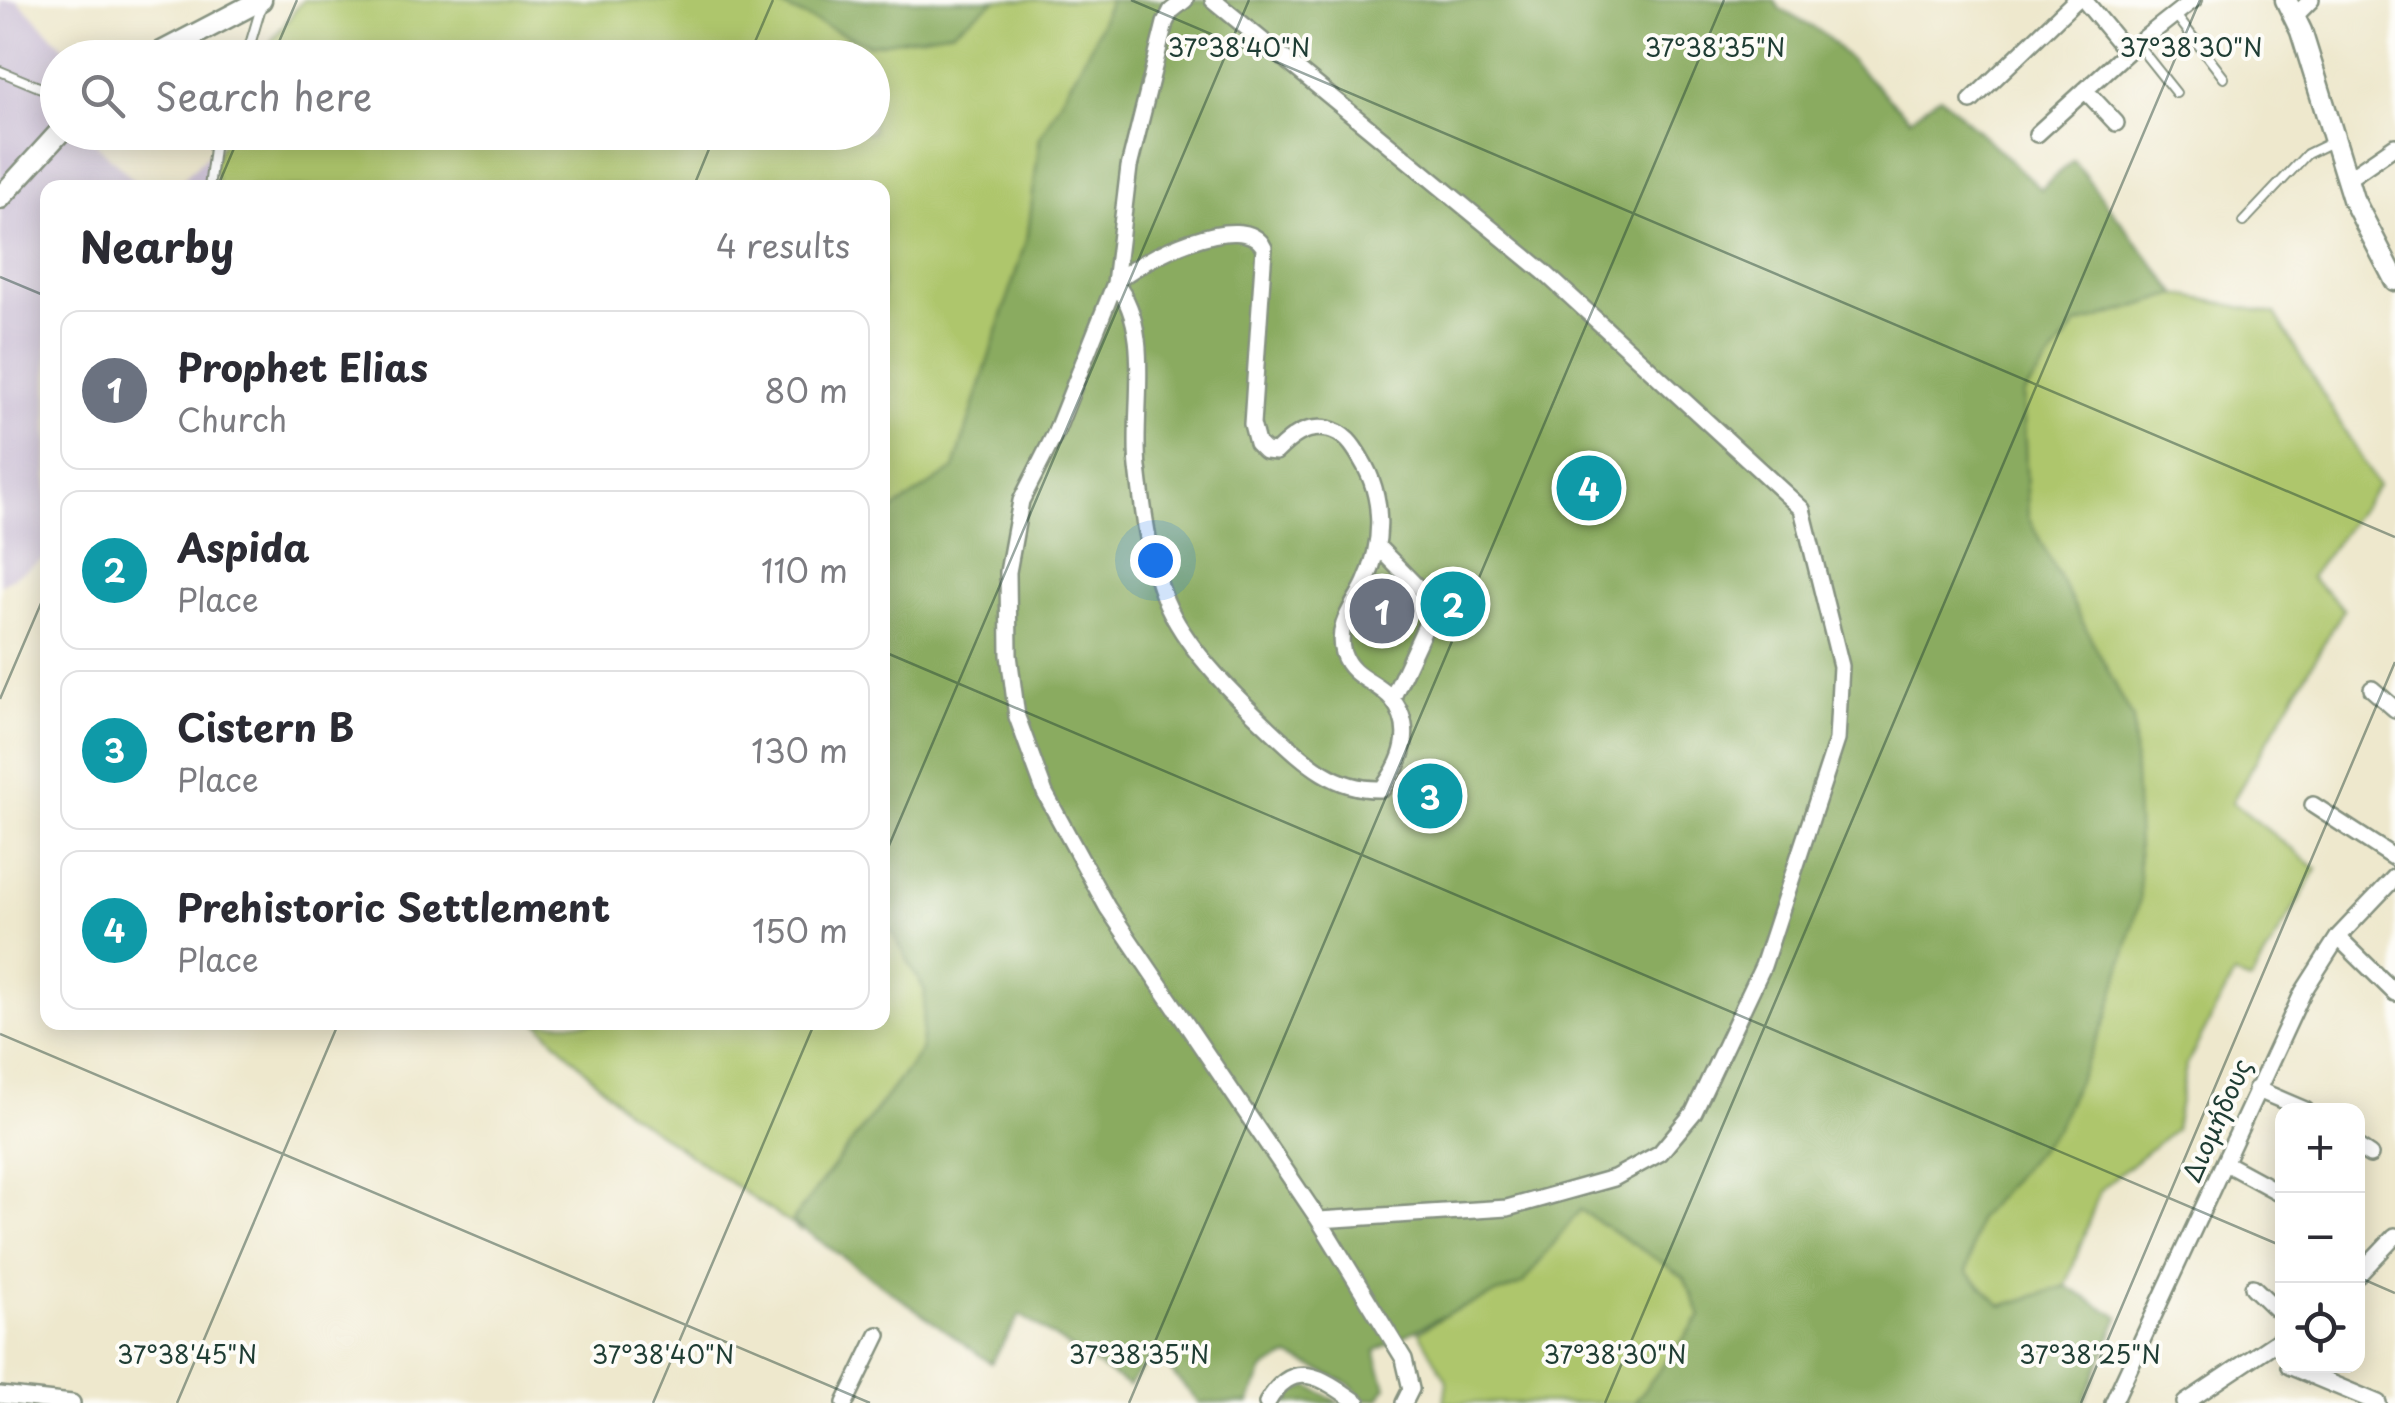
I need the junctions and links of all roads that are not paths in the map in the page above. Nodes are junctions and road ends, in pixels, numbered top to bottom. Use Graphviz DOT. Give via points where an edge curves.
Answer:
graph roads {
  1 [pos="262,0"];
  2 [pos="1185,0"];
  3 [pos="1214,0"];
  4 [pos="2080,0"];
  5 [pos="2193,0"];
  6 [pos="2311,0"];
  7 [pos="2290,8"];
  8 [pos="2174,14"];
  9 [pos="185,40"];
  10 [pos="251,40"];
  11 [pos="2132,48"];
  12 [pos="0,71"];
  13 [pos="2224,78"];
  14 [pos="40,88"];
  15 [pos="2085,90"];
  16 [pos="2176,93"];
  17 [pos="1971,102"];
  18 [pos="2116,122"];
  19 [pos="2038,134"];
  20 [pos="2334,140"];
  21 [pos="2395,146"];
  22 [pos="44,150"];
  23 [pos="214,150"];
  24 [pos="2347,178"];
  25 [pos="211,180"];
  26 [pos="0,198"];
  27 [pos="2242,222"];
  28 [pos="2395,280"];
  29 [pos="1114,283"];
  30 [pos="1378,546"];
  31 [pos="2372,689"];
  32 [pos="1392,699"];
  33 [pos="2395,709"];
  34 [pos="2313,805"];
  35 [pos="2395,858"];
  36 [pos="2392,887"];
  37 [pos="2338,937"];
  38 [pos="2395,993"];
  39 [pos="2256,1089"];
  40 [pos="2289,1103"];
  41 [pos="2225,1164"];
  42 [pos="2280,1193"];
  43 [pos="1320,1220"];
  44 [pos="2395,1236"];
  45 [pos="2365,1262"];
  46 [pos="2252,1287"];
  47 [pos="2275,1308"];
  48 [pos="878,1335"];
  49 [pos="2275,1344"];
  50 [pos="2268,1350"];
  51 [pos="2275,1356"];
  52 [pos="2306,1373"];
  53 [pos="0,1395"];
  54 [pos="72,1403"];
  55 [pos="845,1403"];
  56 [pos="1267,1403"];
  57 [pos="1358,1403"];
  58 [pos="1404,1403"];
  59 [pos="2114,1403"];
  60 [pos="2185,1403"];
  61 [pos="2378,1403"];
  1 -- 9 [label="main road"];
  1 -- 10 [label="lane"];
  2 -- 29 [label="street" via="1165,23 1130,167"];
  3 -- 43 [label="street" via="1544,272 1802,509 1841,666 1837,740 1763,966 1694,1112 1660,1153 1614,1178 1508,1208"];
  4 -- 11 [label="street"];
  4 -- 17 [label="street"];
  5 -- 8 [label="street"];
  6 -- 7 [label="street"];
  7 -- 20 [label="main road"];
  8 -- 11 [label="street"];
  8 -- 13 [label="lane"];
  11 -- 15 [label="street"];
  11 -- 16 [label="lane"];
  12 -- 14 [label="lane"];
  15 -- 18 [label="street"];
  15 -- 19 [label="street"];
  20 -- 24 [label="main road"];
  20 -- 27 [label="lane" via="2307,154"];
  21 -- 24 [label="street"];
  22 -- 26 [label="main road"];
  23 -- 25 [label="lane"];
  24 -- 28 [label="main road"];
  29 -- 30 [label="street" via="1138,262 1184,244 1232,232 1261,240 1252,424 1257,444 1276,452 1302,430 1341,434 1376,491"];
  29 -- 32 [label="street" via="1135,318 1138,467 1169,608 1206,661 1314,769 1359,790 1382,789 1398,768 1407,734"];
  29 -- 43 [label="street" via="1021,501 1008,572 1017,717 1045,793 1107,908"];
  30 -- 32 [label="street" via="1428,598 1428,622"];
  30 -- 32 [label="street" via="1344,616 1344,653 1364,681"];
  31 -- 33 [label="street"];
  34 -- 35 [label="street"];
  36 -- 37 [label="street, Διομήδους"];
  37 -- 38 [label="street"];
  37 -- 39 [label="street, Διομήδους"];
  39 -- 40 [label="street"];
  39 -- 41 [label="street, Διομήδους"];
  41 -- 42 [label="street"];
  41 -- 59 [label="street, Διομήδους"];
  43 -- 58 [label="street" via="1404,1359 1411,1388"];
  44 -- 45 [label="street"];
  46 -- 47 [label="street"];
  48 -- 55 [label="street"];
  49 -- 50 [label="street"];
  50 -- 51 [label="street"];
  50 -- 60 [label="street"];
  52 -- 61 [label="street"];
  53 -- 54 [label="street"];
  56 -- 57 [label="street" via="1284,1381 1305,1375"];
}
